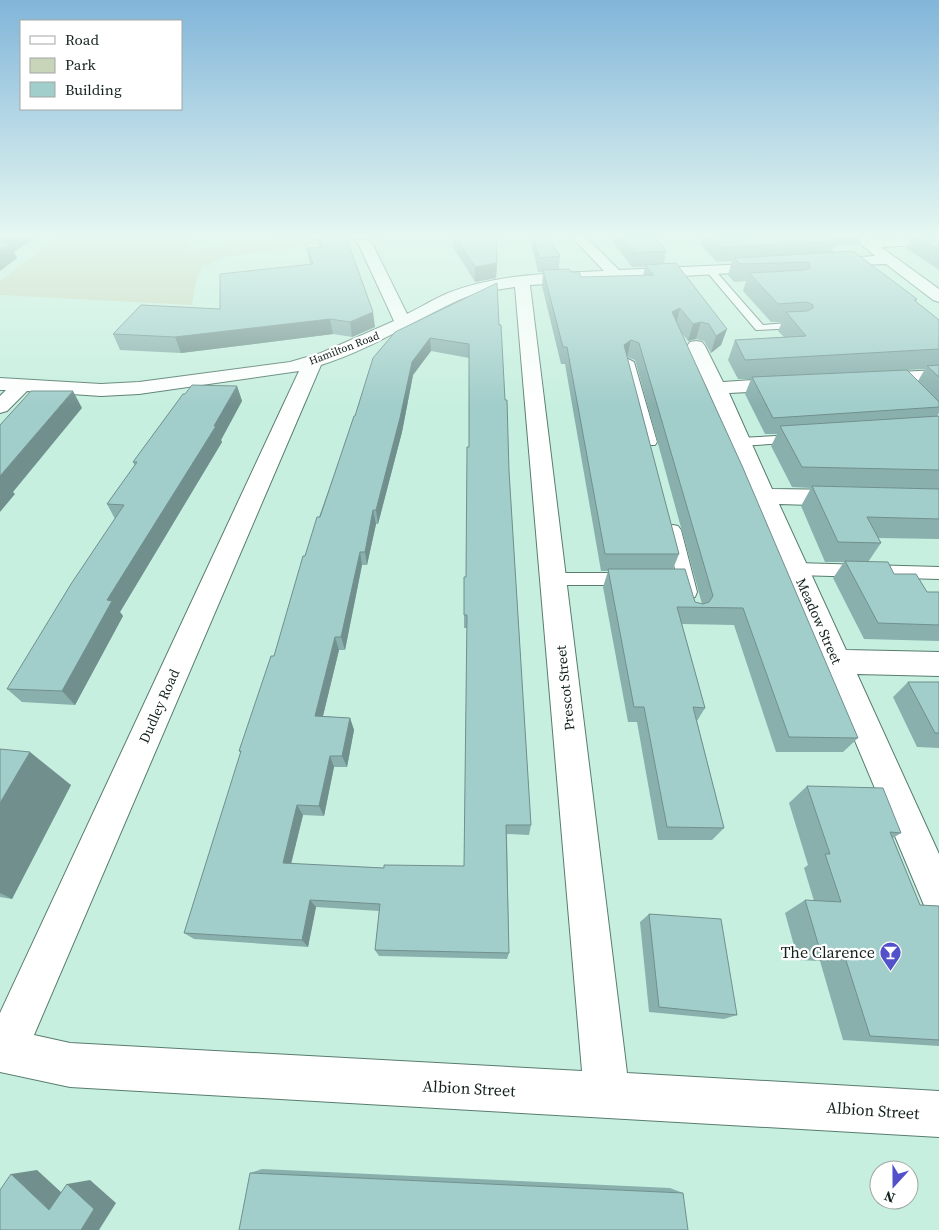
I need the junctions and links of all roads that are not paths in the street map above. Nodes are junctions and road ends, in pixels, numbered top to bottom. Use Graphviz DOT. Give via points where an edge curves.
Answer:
graph roads {
  1 [pos="388,291"];
  2 [pos="472,291"];
  3 [pos="523,291"];
  4 [pos="733,291"];
  5 [pos="403,322"];
  6 [pos="799,325"];
  7 [pos="696,346"];
  8 [pos="313,361"];
  9 [pos="628,362"];
  10 [pos="939,376"];
  11 [pos="860,380"];
  12 [pos="803,383"];
  13 [pos="0,384"];
  14 [pos="22,385"];
  15 [pos="717,388"];
  16 [pos="0,407"];
  17 [pos="813,438"];
  18 [pos="740,442"];
  19 [pos="653,456"];
  20 [pos="764,496"];
  21 [pos="861,498"];
  22 [pos="668,513"];
  23 [pos="796,569"];
  24 [pos="939,573"];
  25 [pos="554,579"];
  26 [pos="648,579"];
  27 [pos="667,579"];
  28 [pos="686,580"];
  29 [pos="692,604"];
  30 [pos="836,662"];
  31 [pos="939,664"];
  32 [pos="939,897"];
  33 [pos="2,1051"];
  34 [pos="607,1095"];
  35 [pos="939,1114"];
  1 -- 5 [label="street"];
  2 -- 5 [label="street, Hamilton Road" via="455,296"];
  3 -- 25 [label="street, Prescot Street"];
  4 -- 6 [label="lane" via="760,328"];
  5 -- 8 [label="street, Hamilton Road" via="369,340"];
  7 -- 15 [label="street, Meadow Street"];
  8 -- 14 [label="street, Hamilton Road" via="292,368 139,388 101,390"];
  8 -- 33 [label="street, Dudley Road"];
  9 -- 19 [label="lane"];
  10 -- 11 [label="street" via="904,383"];
  12 -- 15 [label="street"];
  13 -- 14 [label="street, Hamilton Road"];
  14 -- 16 [label="street"];
  15 -- 18 [label="street, Meadow Street"];
  17 -- 18 [label="lane"];
  18 -- 20 [label="street, Meadow Street"];
  20 -- 21 [label="street"];
  20 -- 23 [label="street, Meadow Street"];
  22 -- 28 [label="lane"];
  23 -- 24 [label="lane"];
  23 -- 30 [label="street, Meadow Street"];
  25 -- 26 [label="lane"];
  25 -- 34 [label="street, Prescot Street"];
  27 -- 28 [label="lane"];
  28 -- 29 [label="lane"];
  30 -- 31 [label="street"];
  30 -- 32 [label="street, Meadow Street"];
  33 -- 34 [label="street, Albion Street" via="70,1065"];
  34 -- 35 [label="street, Albion Street"];
}
